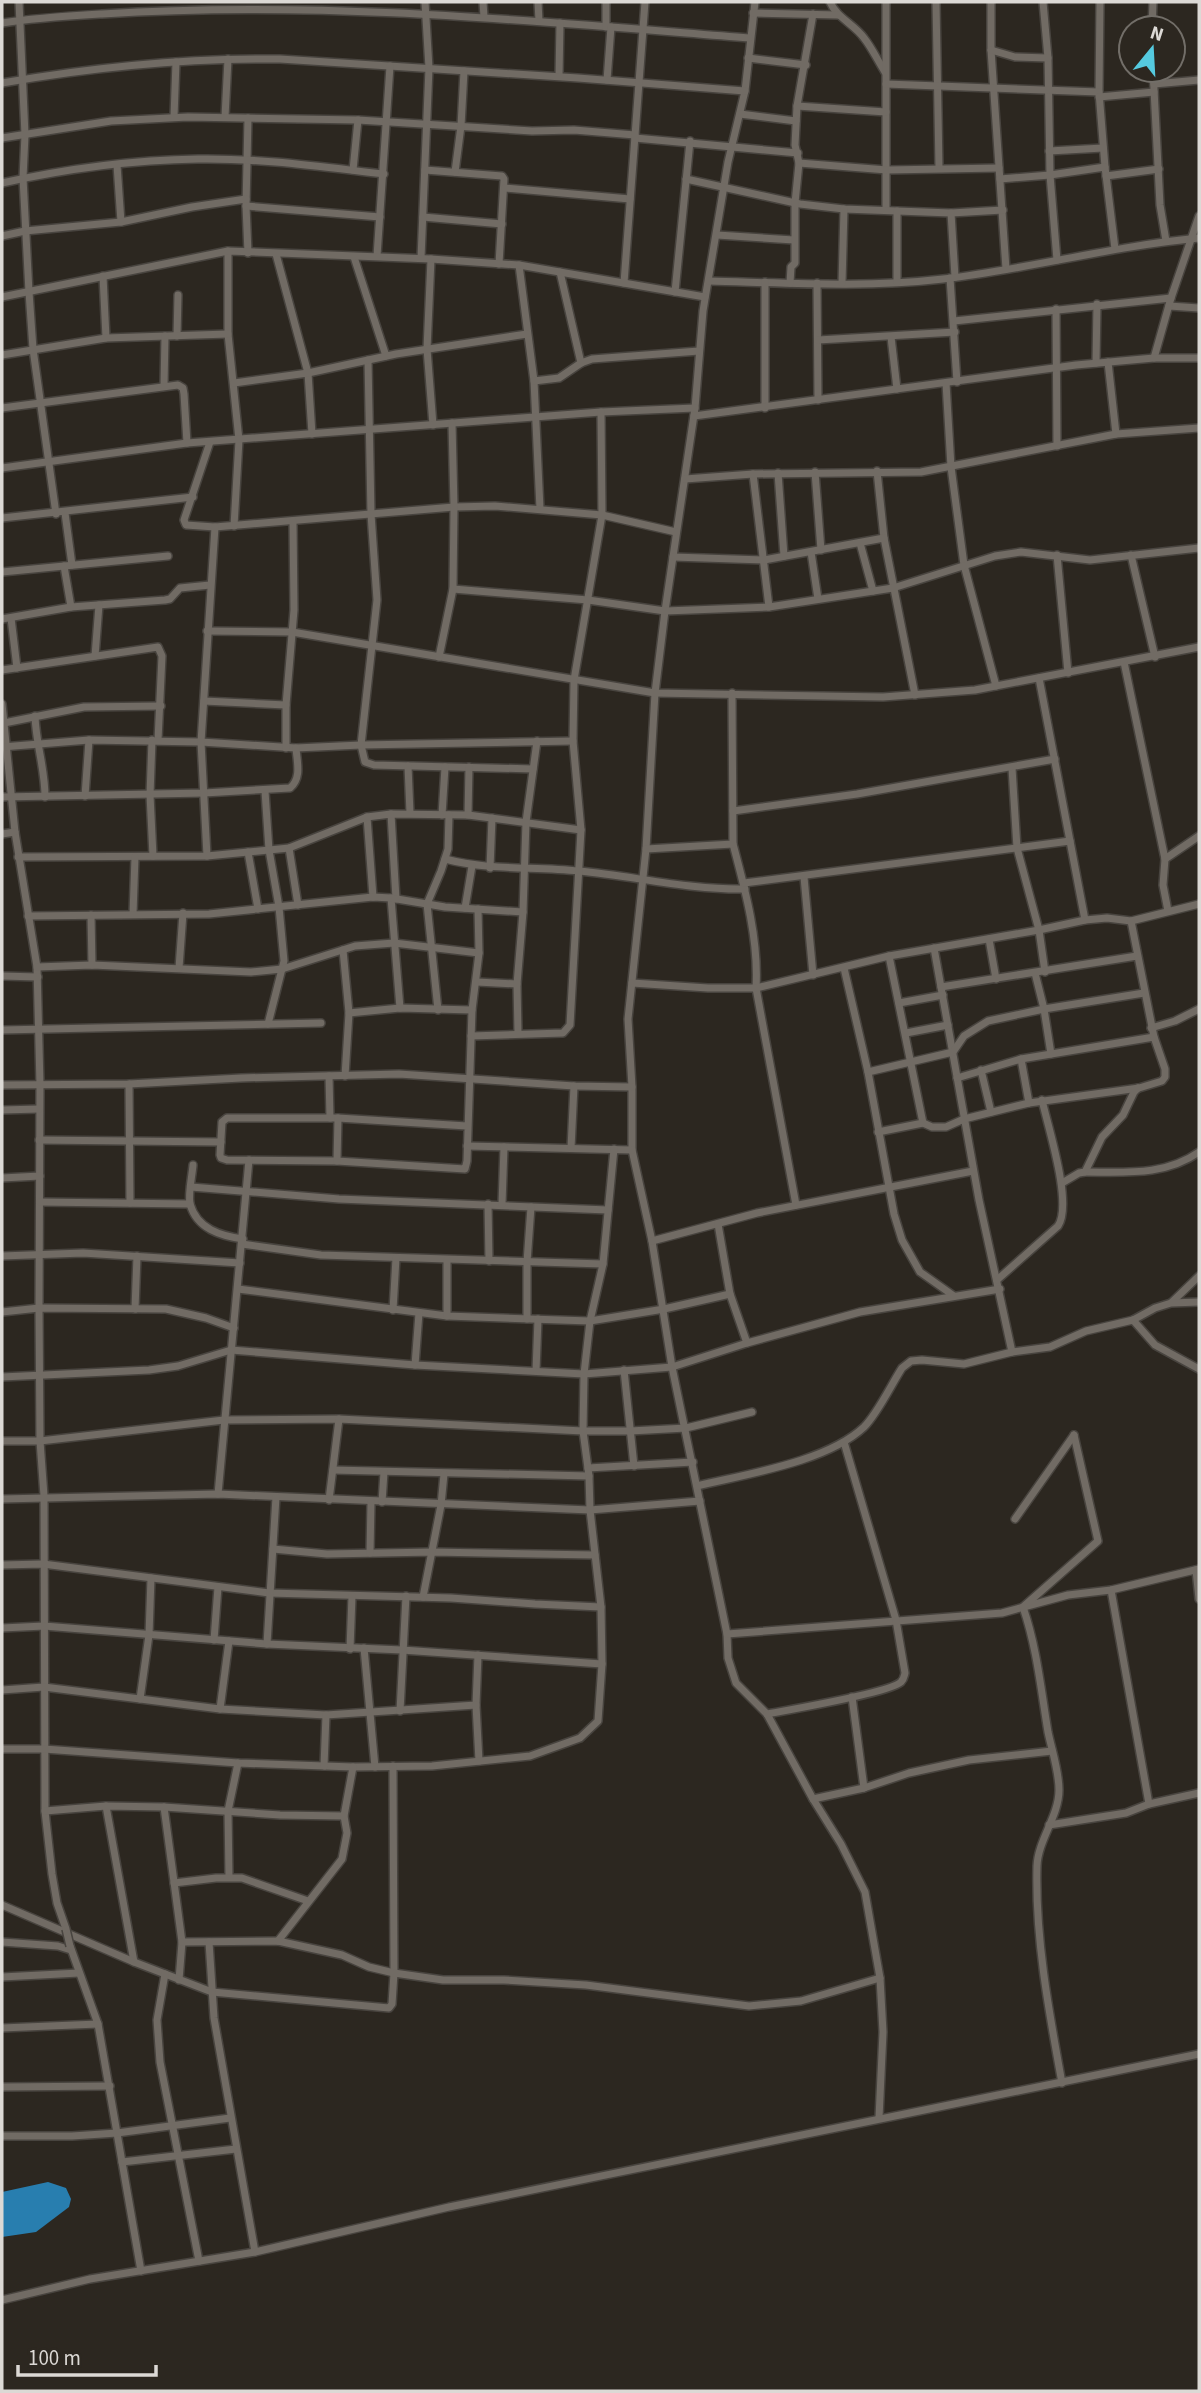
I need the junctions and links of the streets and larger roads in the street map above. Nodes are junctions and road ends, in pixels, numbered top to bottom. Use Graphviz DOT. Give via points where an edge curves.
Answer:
graph roads {
  1 [pos="19,2"];
  2 [pos="425,2"];
  3 [pos="483,2"];
  4 [pos="538,2"];
  5 [pos="606,2"];
  6 [pos="645,2"];
  7 [pos="755,2"];
  8 [pos="830,2"];
  9 [pos="886,2"];
  10 [pos="936,2"];
  11 [pos="991,2"];
  12 [pos="1043,2"];
  13 [pos="1100,2"];
  14 [pos="315,5"];
  15 [pos="368,5"];
  16 [pos="426,11"];
  17 [pos="753,13"];
  18 [pos="813,14"];
  19 [pos="838,15"];
  20 [pos="484,17"];
  21 [pos="20,20"];
  22 [pos="539,21"];
  23 [pos="2,23"];
  24 [pos="560,23"];
  25 [pos="609,27"];
  26 [pos="644,30"];
  27 [pos="749,38"];
  28 [pos="991,50"];
  29 [pos="748,58"];
  30 [pos="1048,58"];
  31 [pos="228,59"];
  32 [pos="176,62"];
  33 [pos="806,65"];
  34 [pos="390,66"];
  35 [pos="429,68"];
  36 [pos="464,71"];
  37 [pos="886,74"];
  38 [pos="559,76"];
  39 [pos="20,80"];
  40 [pos="607,80"];
  41 [pos="1199,80"];
  42 [pos="2,83"];
  43 [pos="639,83"];
  44 [pos="886,84"];
  45 [pos="1154,84"];
  46 [pos="939,85"];
  47 [pos="1154,88"];
  48 [pos="993,89"];
  49 [pos="745,91"];
  50 [pos="1047,91"];
  51 [pos="1099,94"];
  52 [pos="797,106"];
  53 [pos="886,112"];
  54 [pos="740,114"];
  55 [pos="174,117"];
  56 [pos="225,117"];
  57 [pos="248,118"];
  58 [pos="358,120"];
  59 [pos="796,121"];
  60 [pos="387,122"];
  61 [pos="427,123"];
  62 [pos="461,126"];
  63 [pos="24,135"];
  64 [pos="635,136"];
  65 [pos="2,138"];
  66 [pos="690,141"];
  67 [pos="733,146"];
  68 [pos="1103,148"];
  69 [pos="1049,152"];
  70 [pos="798,153"];
  71 [pos="248,160"];
  72 [pos="799,163"];
  73 [pos="117,164"];
  74 [pos="999,168"];
  75 [pos="939,169"];
  76 [pos="1158,169"];
  77 [pos="353,170"];
  78 [pos="425,170"];
  79 [pos="887,170"];
  80 [pos="1105,171"];
  81 [pos="455,172"];
  82 [pos="384,174"];
  83 [pos="1050,175"];
  84 [pos="23,178"];
  85 [pos="1000,178"];
  86 [pos="687,179"];
  87 [pos="2,183"];
  88 [pos="723,187"];
  89 [pos="505,188"];
  90 [pos="630,199"];
  91 [pos="246,202"];
  92 [pos="795,203"];
  93 [pos="845,209"];
  94 [pos="886,210"];
  95 [pos="1003,210"];
  96 [pos="897,211"];
  97 [pos="951,213"];
  98 [pos="1199,216"];
  99 [pos="380,217"];
  100 [pos="423,217"];
  101 [pos="121,222"];
  102 [pos="502,224"];
  103 [pos="25,231"];
  104 [pos="717,235"];
  105 [pos="2,236"];
  106 [pos="1195,238"];
  107 [pos="794,240"];
  108 [pos="1166,241"];
  109 [pos="1115,248"];
  110 [pos="228,251"];
  111 [pos="248,253"];
  112 [pos="276,254"];
  113 [pos="377,256"];
  114 [pos="354,257"];
  115 [pos="421,258"];
  116 [pos="431,258"];
  117 [pos="1058,260"];
  118 [pos="499,264"];
  119 [pos="519,265"];
  120 [pos="1006,269"];
  121 [pos="560,272"];
  122 [pos="103,276"];
  123 [pos="953,278"];
  124 [pos="709,281"];
  125 [pos="765,282"];
  126 [pos="897,282"];
  127 [pos="624,283"];
  128 [pos="790,283"];
  129 [pos="817,283"];
  130 [pos="842,283"];
  131 [pos="29,292"];
  132 [pos="675,292"];
  133 [pos="177,295"];
  134 [pos="2,297"];
  135 [pos="705,297"];
  136 [pos="1170,302"];
  137 [pos="1097,304"];
  138 [pos="1199,308"];
  139 [pos="1056,309"];
  140 [pos="954,321"];
  141 [pos="955,332"];
  142 [pos="228,334"];
  143 [pos="527,334"];
  144 [pos="165,336"];
  145 [pos="177,336"];
  146 [pos="891,337"];
  147 [pos="106,338"];
  148 [pos="818,340"];
  149 [pos="33,349"];
  150 [pos="427,349"];
  151 [pos="699,351"];
  152 [pos="2,355"];
  153 [pos="386,356"];
  154 [pos="1154,358"];
  155 [pos="1199,358"];
  156 [pos="368,360"];
  157 [pos="1108,362"];
  158 [pos="581,363"];
  159 [pos="1096,363"];
  160 [pos="1055,368"];
  161 [pos="308,373"];
  162 [pos="534,381"];
  163 [pos="957,382"];
  164 [pos="234,383"];
  165 [pos="946,383"];
  166 [pos="164,386"];
  167 [pos="897,389"];
  168 [pos="818,400"];
  169 [pos="41,402"];
  170 [pos="2,408"];
  171 [pos="765,408"];
  172 [pos="601,412"];
  173 [pos="695,412"];
  174 [pos="535,417"];
  175 [pos="452,423"];
  176 [pos="433,425"];
  177 [pos="1199,428"];
  178 [pos="370,430"];
  179 [pos="312,434"];
  180 [pos="1116,434"];
  181 [pos="239,440"];
  182 [pos="210,442"];
  183 [pos="187,443"];
  184 [pos="1056,446"];
  185 [pos="48,460"];
  186 [pos="951,467"];
  187 [pos="2,468"];
  188 [pos="877,471"];
  189 [pos="815,472"];
  190 [pos="778,473"];
  191 [pos="753,474"];
  192 [pos="685,479"];
  193 [pos="193,497"];
  194 [pos="454,507"];
  195 [pos="540,509"];
  196 [pos="61,513"];
  197 [pos="371,514"];
  198 [pos="602,515"];
  199 [pos="2,518"];
  200 [pos="293,521"];
  201 [pos="234,526"];
  202 [pos="215,527"];
  203 [pos="676,532"];
  204 [pos="884,538"];
  205 [pos="860,543"];
  206 [pos="1199,548"];
  207 [pos="821,550"];
  208 [pos="811,552"];
  209 [pos="1057,555"];
  210 [pos="1131,555"];
  211 [pos="168,556"];
  212 [pos="784,556"];
  213 [pos="673,557"];
  214 [pos="764,560"];
  215 [pos="964,565"];
  216 [pos="68,566"];
  217 [pos="2,572"];
  218 [pos="210,585"];
  219 [pos="893,588"];
  220 [pos="453,589"];
  221 [pos="873,592"];
  222 [pos="588,600"];
  223 [pos="818,600"];
  224 [pos="99,605"];
  225 [pos="71,607"];
  226 [pos="769,607"];
  227 [pos="665,611"];
  228 [pos="11,618"];
  229 [pos="2,619"];
  230 [pos="207,631"];
  231 [pos="292,632"];
  232 [pos="373,646"];
  233 [pos="1199,647"];
  234 [pos="95,656"];
  235 [pos="439,657"];
  236 [pos="1155,657"];
  237 [pos="1124,662"];
  238 [pos="17,668"];
  239 [pos="2,670"];
  240 [pos="1068,673"];
  241 [pos="1039,678"];
  242 [pos="574,680"];
  243 [pos="996,686"];
  244 [pos="655,693"];
  245 [pos="732,693"];
  246 [pos="915,695"];
  247 [pos="204,701"];
  248 [pos="2,704"];
  249 [pos="286,705"];
  250 [pos="161,706"];
  251 [pos="35,716"];
  252 [pos="4,723"];
  253 [pos="89,740"];
  254 [pos="155,740"];
  255 [pos="201,741"];
  256 [pos="537,741"];
  257 [pos="573,741"];
  258 [pos="36,743"];
  259 [pos="361,745"];
  260 [pos="3,747"];
  261 [pos="286,748"];
  262 [pos="296,748"];
  263 [pos="1055,759"];
  264 [pos="408,766"];
  265 [pos="444,767"];
  266 [pos="469,767"];
  267 [pos="1012,768"];
  268 [pos="533,769"];
  269 [pos="265,791"];
  270 [pos="204,793"];
  271 [pos="150,794"];
  272 [pos="85,796"];
  273 [pos="2,797"];
  274 [pos="45,797"];
  275 [pos="11,798"];
  276 [pos="733,811"];
  277 [pos="410,813"];
  278 [pos="391,814"];
  279 [pos="446,815"];
  280 [pos="468,816"];
  281 [pos="368,817"];
  282 [pos="492,818"];
  283 [pos="526,822"];
  284 [pos="581,830"];
  285 [pos="15,832"];
  286 [pos="2,834"];
  287 [pos="1199,836"];
  288 [pos="1070,841"];
  289 [pos="733,844"];
  290 [pos="289,848"];
  291 [pos="1017,848"];
  292 [pos="646,849"];
  293 [pos="270,850"];
  294 [pos="248,852"];
  295 [pos="153,856"];
  296 [pos="207,856"];
  297 [pos="18,857"];
  298 [pos="135,857"];
  299 [pos="445,859"];
  300 [pos="1165,859"];
  301 [pos="472,866"];
  302 [pos="490,868"];
  303 [pos="525,870"];
  304 [pos="578,871"];
  305 [pos="804,877"];
  306 [pos="643,880"];
  307 [pos="744,886"];
  308 [pos="373,897"];
  309 [pos="393,898"];
  310 [pos="427,904"];
  311 [pos="1199,904"];
  312 [pos="298,905"];
  313 [pos="279,907"];
  314 [pos="465,908"];
  315 [pos="258,909"];
  316 [pos="478,909"];
  317 [pos="1168,911"];
  318 [pos="523,912"];
  319 [pos="183,913"];
  320 [pos="133,914"];
  321 [pos="91,915"];
  322 [pos="28,916"];
  323 [pos="1085,920"];
  324 [pos="1131,921"];
  325 [pos="1039,930"];
  326 [pos="989,939"];
  327 [pos="394,943"];
  328 [pos="432,946"];
  329 [pos="934,948"];
  330 [pos="343,950"];
  331 [pos="479,953"];
  332 [pos="889,956"];
  333 [pos="1137,956"];
  334 [pos="92,965"];
  335 [pos="37,967"];
  336 [pos="178,968"];
  337 [pos="844,968"];
  338 [pos="282,969"];
  339 [pos="1045,972"];
  340 [pos="1035,973"];
  341 [pos="813,975"];
  342 [pos="2,976"];
  343 [pos="37,977"];
  344 [pos="996,979"];
  345 [pos="477,982"];
  346 [pos="632,983"];
  347 [pos="517,984"];
  348 [pos="756,988"];
  349 [pos="942,991"];
  350 [pos="1144,993"];
  351 [pos="899,1003"];
  352 [pos="400,1008"];
  353 [pos="1044,1009"];
  354 [pos="1199,1009"];
  355 [pos="438,1010"];
  356 [pos="472,1010"];
  357 [pos="349,1013"];
  358 [pos="321,1023"];
  359 [pos="268,1024"];
  360 [pos="948,1025"];
  361 [pos="40,1028"];
  362 [pos="1152,1028"];
  363 [pos="2,1030"];
  364 [pos="518,1033"];
  365 [pos="906,1033"];
  366 [pos="471,1036"];
  367 [pos="1154,1037"];
  368 [pos="953,1052"];
  369 [pos="1051,1054"];
  370 [pos="1021,1059"];
  371 [pos="911,1063"];
  372 [pos="981,1070"];
  373 [pos="868,1072"];
  374 [pos="329,1076"];
  375 [pos="345,1076"];
  376 [pos="469,1078"];
  377 [pos="957,1078"];
  378 [pos="129,1084"];
  379 [pos="2,1085"];
  380 [pos="40,1086"];
  381 [pos="574,1086"];
  382 [pos="632,1087"];
  383 [pos="1139,1088"];
  384 [pos="1042,1100"];
  385 [pos="1029,1103"];
  386 [pos="39,1109"];
  387 [pos="2,1110"];
  388 [pos="990,1112"];
  389 [pos="334,1118"];
  390 [pos="964,1119"];
  391 [pos="923,1123"];
  392 [pos="467,1126"];
  393 [pos="878,1132"];
  394 [pos="39,1140"];
  395 [pos="130,1142"];
  396 [pos="220,1142"];
  397 [pos="467,1146"];
  398 [pos="504,1147"];
  399 [pos="571,1148"];
  400 [pos="614,1149"];
  401 [pos="632,1150"];
  402 [pos="1199,1152"];
  403 [pos="249,1160"];
  404 [pos="337,1161"];
  405 [pos="192,1165"];
  406 [pos="973,1171"];
  407 [pos="1085,1172"];
  408 [pos="40,1176"];
  409 [pos="2,1178"];
  410 [pos="1062,1183"];
  411 [pos="191,1187"];
  412 [pos="891,1187"];
  413 [pos="247,1191"];
  414 [pos="40,1202"];
  415 [pos="130,1203"];
  416 [pos="190,1204"];
  417 [pos="488,1204"];
  418 [pos="502,1205"];
  419 [pos="796,1205"];
  420 [pos="531,1206"];
  421 [pos="608,1210"];
  422 [pos="718,1224"];
  423 [pos="242,1241"];
  424 [pos="652,1241"];
  425 [pos="39,1254"];
  426 [pos="2,1256"];
  427 [pos="137,1256"];
  428 [pos="396,1258"];
  429 [pos="447,1259"];
  430 [pos="489,1261"];
  431 [pos="527,1262"];
  432 [pos="240,1264"];
  433 [pos="603,1264"];
  434 [pos="1199,1276"];
  435 [pos="997,1280"];
  436 [pos="238,1289"];
  437 [pos="1000,1289"];
  438 [pos="730,1294"];
  439 [pos="954,1296"];
  440 [pos="1199,1302"];
  441 [pos="1171,1303"];
  442 [pos="39,1308"];
  443 [pos="135,1309"];
  444 [pos="664,1309"];
  445 [pos="393,1310"];
  446 [pos="2,1312"];
  447 [pos="419,1313"];
  448 [pos="446,1316"];
  449 [pos="527,1319"];
  450 [pos="538,1319"];
  451 [pos="1133,1320"];
  452 [pos="590,1321"];
  453 [pos="234,1328"];
  454 [pos="747,1343"];
  455 [pos="231,1350"];
  456 [pos="1012,1352"];
  457 [pos="415,1364"];
  458 [pos="672,1367"];
  459 [pos="1199,1369"];
  460 [pos="624,1370"];
  461 [pos="537,1371"];
  462 [pos="584,1374"];
  463 [pos="40,1375"];
  464 [pos="2,1377"];
  465 [pos="752,1412"];
  466 [pos="339,1419"];
  467 [pos="224,1420"];
  468 [pos="686,1428"];
  469 [pos="583,1431"];
  470 [pos="630,1431"];
  471 [pos="2,1441"];
  472 [pos="40,1441"];
  473 [pos="844,1442"];
  474 [pos="693,1462"];
  475 [pos="634,1466"];
  476 [pos="333,1470"];
  477 [pos="384,1472"];
  478 [pos="589,1472"];
  479 [pos="444,1474"];
  480 [pos="697,1486"];
  481 [pos="218,1494"];
  482 [pos="44,1496"];
  483 [pos="276,1497"];
  484 [pos="2,1499"];
  485 [pos="329,1500"];
  486 [pos="701,1501"];
  487 [pos="371,1502"];
  488 [pos="382,1502"];
  489 [pos="440,1505"];
  490 [pos="590,1510"];
  491 [pos="1015,1519"];
  492 [pos="273,1549"];
  493 [pos="433,1552"];
  494 [pos="370,1553"];
  495 [pos="595,1555"];
  496 [pos="43,1564"];
  497 [pos="2,1565"];
  498 [pos="1198,1569"];
  499 [pos="151,1578"];
  500 [pos="218,1587"];
  501 [pos="1111,1590"];
  502 [pos="269,1593"];
  503 [pos="352,1596"];
  504 [pos="406,1596"];
  505 [pos="423,1597"];
  506 [pos="1199,1600"];
  507 [pos="601,1606"];
  508 [pos="1023,1607"];
  509 [pos="896,1620"];
  510 [pos="44,1626"];
  511 [pos="2,1628"];
  512 [pos="727,1634"];
  513 [pos="149,1635"];
  514 [pos="214,1640"];
  515 [pos="229,1641"];
  516 [pos="267,1644"];
  517 [pos="364,1648"];
  518 [pos="350,1649"];
  519 [pos="402,1650"];
  520 [pos="478,1655"];
  521 [pos="602,1664"];
  522 [pos="44,1687"];
  523 [pos="2,1690"];
  524 [pos="852,1697"];
  525 [pos="140,1699"];
  526 [pos="476,1705"];
  527 [pos="220,1709"];
  528 [pos="400,1711"];
  529 [pos="369,1712"];
  530 [pos="767,1714"];
  531 [pos="326,1715"];
  532 [pos="2,1749"];
  533 [pos="44,1749"];
  534 [pos="1052,1751"];
  535 [pos="480,1761"];
  536 [pos="238,1763"];
  537 [pos="324,1766"];
  538 [pos="393,1766"];
  539 [pos="353,1767"];
  540 [pos="374,1767"];
  541 [pos="864,1788"];
  542 [pos="1199,1793"];
  543 [pos="813,1799"];
  544 [pos="1149,1804"];
  545 [pos="106,1806"];
  546 [pos="164,1807"];
  547 [pos="46,1811"];
  548 [pos="228,1811"];
  549 [pos="344,1816"];
  550 [pos="1049,1825"];
  551 [pos="229,1877"];
  552 [pos="174,1883"];
  553 [pos="308,1901"];
  554 [pos="2,1905"];
  555 [pos="278,1941"];
  556 [pos="2,1942"];
  557 [pos="182,1942"];
  558 [pos="209,1942"];
  559 [pos="70,1948"];
  560 [pos="134,1962"];
  561 [pos="79,1973"];
  562 [pos="394,1973"];
  563 [pos="165,1974"];
  564 [pos="2,1977"];
  565 [pos="880,1978"];
  566 [pos="179,1980"];
  567 [pos="212,1992"];
  568 [pos="98,2024"];
  569 [pos="2,2028"];
  570 [pos="1199,2054"];
  571 [pos="1062,2082"];
  572 [pos="110,2086"];
  573 [pos="2,2087"];
  574 [pos="230,2118"];
  575 [pos="879,2118"];
  576 [pos="173,2126"];
  577 [pos="117,2133"];
  578 [pos="2,2136"];
  579 [pos="236,2149"];
  580 [pos="178,2155"];
  581 [pos="122,2162"];
  582 [pos="255,2252"];
  583 [pos="198,2261"];
  584 [pos="141,2271"];
  585 [pos="2,2300"];
  1 -- 21 [label="street"];
  2 -- 16 [label="street"];
  3 -- 20 [label="street"];
  4 -- 22 [label="street"];
  5 -- 25 [label="street"];
  6 -- 26 [label="street"];
  7 -- 17 [label="street"];
  8 -- 19 [label="street"];
  9 -- 37 [label="street"];
  10 -- 46 [label="street"];
  11 -- 28 [label="street"];
  12 -- 30 [label="street"];
  13 -- 51 [label="street"];
  14 -- 15 [label="street"];
  14 -- 21 [label="street"];
  15 -- 16 [label="street"];
  16 -- 20 [label="street"];
  16 -- 35 [label="street"];
  17 -- 18 [label="street"];
  17 -- 27 [label="street"];
  18 -- 19 [label="street"];
  18 -- 33 [label="street"];
  19 -- 37 [label="street" via="866,40"];
  20 -- 22 [label="street"];
  21 -- 23 [label="street"];
  21 -- 39 [label="street"];
  22 -- 24 [label="street"];
  24 -- 25 [label="street"];
  24 -- 38 [label="street"];
  25 -- 26 [label="street"];
  25 -- 40 [label="street"];
  26 -- 27 [label="street"];
  26 -- 43 [label="street"];
  27 -- 29 [label="street"];
  28 -- 30 [label="street"];
  28 -- 48 [label="street"];
  29 -- 33 [label="street"];
  29 -- 49 [label="street"];
  30 -- 50 [label="street"];
  31 -- 32 [label="street"];
  31 -- 34 [label="street"];
  31 -- 56 [label="street"];
  32 -- 39 [label="street" via="93,68"];
  32 -- 55 [label="street"];
  33 -- 52 [label="street"];
  34 -- 35 [label="street"];
  34 -- 60 [label="street"];
  35 -- 36 [label="street"];
  35 -- 61 [label="street"];
  36 -- 38 [label="street"];
  36 -- 62 [label="street"];
  37 -- 44 [label="street"];
  38 -- 40 [label="street"];
  39 -- 42 [label="street"];
  39 -- 63 [label="street"];
  40 -- 43 [label="street"];
  41 -- 47 [label="street"];
  43 -- 49 [label="street"];
  43 -- 64 [label="street"];
  44 -- 46 [label="street"];
  44 -- 53 [label="street"];
  45 -- 47 [label="street"];
  46 -- 48 [label="street"];
  46 -- 75 [label="street"];
  47 -- 51 [label="street"];
  47 -- 76 [label="street"];
  48 -- 50 [label="street"];
  48 -- 74 [label="street"];
  49 -- 54 [label="street"];
  50 -- 51 [label="street"];
  50 -- 69 [label="street"];
  51 -- 68 [label="street"];
  52 -- 53 [label="street"];
  52 -- 59 [label="street"];
  53 -- 79 [label="street"];
  54 -- 59 [label="street"];
  54 -- 67 [label="street"];
  55 -- 56 [label="street"];
  55 -- 63 [label="street" via="111,121"];
  56 -- 57 [label="street"];
  57 -- 58 [label="street"];
  57 -- 71 [label="street"];
  58 -- 60 [label="street"];
  58 -- 77 [label="street"];
  59 -- 70 [label="street"];
  60 -- 61 [label="street"];
  60 -- 82 [label="street"];
  61 -- 62 [label="street"];
  61 -- 78 [label="street"];
  62 -- 64 [label="street"];
  62 -- 81 [label="street"];
  63 -- 65 [label="street"];
  63 -- 84 [label="street"];
  64 -- 66 [label="street"];
  64 -- 90 [label="street"];
  66 -- 67 [label="street"];
  66 -- 86 [label="street"];
  67 -- 70 [label="street"];
  67 -- 88 [label="street"];
  68 -- 69 [label="street"];
  68 -- 80 [label="street"];
  69 -- 83 [label="street"];
  70 -- 72 [label="street"];
  71 -- 73 [label="street"];
  71 -- 77 [label="street"];
  71 -- 91 [label="street"];
  72 -- 79 [label="street"];
  72 -- 92 [label="street"];
  73 -- 84 [label="street"];
  73 -- 101 [label="street"];
  74 -- 75 [label="street"];
  74 -- 85 [label="street"];
  75 -- 79 [label="street"];
  76 -- 80 [label="street"];
  76 -- 108 [label="street"];
  77 -- 82 [label="street"];
  78 -- 81 [label="street"];
  78 -- 100 [label="street"];
  79 -- 94 [label="street"];
  80 -- 83 [label="street"];
  80 -- 109 [label="street"];
  81 -- 89 [label="street" via="502,176"];
  82 -- 99 [label="street"];
  83 -- 85 [label="street"];
  83 -- 117 [label="street"];
  84 -- 87 [label="street"];
  84 -- 103 [label="street"];
  85 -- 95 [label="street"];
  86 -- 88 [label="street"];
  86 -- 132 [label="street"];
  88 -- 92 [label="street"];
  88 -- 104 [label="street"];
  89 -- 90 [label="street"];
  89 -- 102 [label="street"];
  90 -- 127 [label="street"];
  91 -- 99 [label="street"];
  91 -- 101 [label="street" via="192,207"];
  91 -- 111 [label="street"];
  92 -- 93 [label="street"];
  92 -- 107 [label="street"];
  93 -- 94 [label="street"];
  93 -- 130 [label="street"];
  94 -- 96 [label="street"];
  95 -- 97 [label="street"];
  95 -- 120 [label="street"];
  96 -- 97 [label="street"];
  96 -- 126 [label="street"];
  97 -- 123 [label="street"];
  98 -- 106 [label="street"];
  99 -- 113 [label="street"];
  100 -- 102 [label="street"];
  100 -- 115 [label="street"];
  101 -- 103 [label="street"];
  102 -- 118 [label="street"];
  103 -- 105 [label="street"];
  103 -- 131 [label="street"];
  104 -- 107 [label="street"];
  104 -- 124 [label="street"];
  106 -- 108 [label="street"];
  106 -- 136 [label="street"];
  107 -- 128 [label="street"];
  108 -- 109 [label="street"];
  109 -- 117 [label="street"];
  110 -- 111 [label="street"];
  110 -- 122 [label="street"];
  110 -- 142 [label="street"];
  111 -- 112 [label="street"];
  112 -- 114 [label="street"];
  112 -- 161 [label="street"];
  113 -- 114 [label="street"];
  113 -- 115 [label="street"];
  114 -- 153 [label="street"];
  115 -- 116 [label="street"];
  116 -- 118 [label="street"];
  116 -- 150 [label="street"];
  117 -- 120 [label="street"];
  118 -- 119 [label="street"];
  119 -- 121 [label="street"];
  119 -- 143 [label="street"];
  120 -- 123 [label="street"];
  121 -- 127 [label="street"];
  121 -- 158 [label="street"];
  122 -- 131 [label="street"];
  122 -- 147 [label="street"];
  123 -- 126 [label="street"];
  123 -- 140 [label="street"];
  124 -- 125 [label="street"];
  124 -- 135 [label="street"];
  125 -- 128 [label="street"];
  125 -- 171 [label="street"];
  126 -- 130 [label="street"];
  127 -- 132 [label="street"];
  128 -- 129 [label="street"];
  129 -- 130 [label="street"];
  129 -- 148 [label="street"];
  131 -- 134 [label="street"];
  131 -- 149 [label="street"];
  132 -- 135 [label="street"];
  133 -- 145 [label="street"];
  135 -- 151 [label="street"];
  136 -- 137 [label="street"];
  136 -- 138 [label="street"];
  136 -- 154 [label="street"];
  137 -- 139 [label="street"];
  137 -- 159 [label="street"];
  139 -- 140 [label="street"];
  139 -- 160 [label="street"];
  140 -- 141 [label="street"];
  141 -- 146 [label="street"];
  141 -- 163 [label="street"];
  142 -- 145 [label="street"];
  142 -- 164 [label="street"];
  143 -- 150 [label="street"];
  143 -- 162 [label="street"];
  144 -- 145 [label="street"];
  144 -- 147 [label="street"];
  144 -- 166 [label="street"];
  146 -- 148 [label="street"];
  146 -- 167 [label="street"];
  147 -- 149 [label="street"];
  148 -- 168 [label="street"];
  149 -- 152 [label="street"];
  149 -- 169 [label="street"];
  150 -- 153 [label="street"];
  150 -- 176 [label="street"];
  151 -- 158 [label="street"];
  151 -- 173 [label="street"];
  153 -- 156 [label="street"];
  154 -- 155 [label="street"];
  154 -- 157 [label="street"];
  156 -- 161 [label="street"];
  156 -- 178 [label="street"];
  157 -- 159 [label="street"];
  157 -- 180 [label="street"];
  158 -- 162 [label="street" via="559,377"];
  159 -- 160 [label="street"];
  160 -- 163 [label="street"];
  160 -- 184 [label="street"];
  161 -- 164 [label="street"];
  161 -- 179 [label="street"];
  162 -- 174 [label="street"];
  163 -- 165 [label="street"];
  164 -- 181 [label="street"];
  165 -- 167 [label="street"];
  165 -- 186 [label="street"];
  166 -- 169 [label="street"];
  166 -- 183 [label="street" via="183,388"];
  167 -- 168 [label="street"];
  168 -- 171 [label="street"];
  169 -- 170 [label="street"];
  169 -- 185 [label="street"];
  171 -- 173 [label="street"];
  172 -- 173 [label="street"];
  172 -- 174 [label="street"];
  172 -- 198 [label="street"];
  173 -- 192 [label="street"];
  174 -- 175 [label="street"];
  174 -- 195 [label="street"];
  175 -- 176 [label="street"];
  175 -- 194 [label="street"];
  176 -- 178 [label="street"];
  177 -- 180 [label="street"];
  178 -- 179 [label="street"];
  178 -- 197 [label="street"];
  179 -- 181 [label="street"];
  180 -- 184 [label="street"];
  181 -- 182 [label="street"];
  181 -- 201 [label="street"];
  182 -- 183 [label="street"];
  182 -- 193 [label="street"];
  183 -- 185 [label="street"];
  184 -- 186 [label="street"];
  185 -- 187 [label="street"];
  185 -- 196 [label="street"];
  186 -- 188 [label="street"];
  186 -- 215 [label="street"];
  188 -- 189 [label="street"];
  188 -- 204 [label="street"];
  189 -- 190 [label="street"];
  189 -- 207 [label="street"];
  190 -- 191 [label="street"];
  190 -- 212 [label="street"];
  191 -- 192 [label="street"];
  191 -- 214 [label="street"];
  192 -- 203 [label="street"];
  193 -- 196 [label="street"];
  193 -- 202 [label="street" via="184,523"];
  194 -- 195 [label="street"];
  194 -- 197 [label="street"];
  194 -- 220 [label="street"];
  195 -- 198 [label="street"];
  196 -- 199 [label="street"];
  196 -- 216 [label="street"];
  197 -- 200 [label="street"];
  197 -- 232 [label="street" via="377,580"];
  198 -- 203 [label="street"];
  198 -- 222 [label="street"];
  200 -- 201 [label="street"];
  200 -- 231 [label="street"];
  201 -- 202 [label="street"];
  202 -- 218 [label="street"];
  203 -- 213 [label="street"];
  204 -- 205 [label="street"];
  204 -- 219 [label="street"];
  205 -- 207 [label="street"];
  205 -- 221 [label="street"];
  206 -- 210 [label="street"];
  207 -- 208 [label="street"];
  208 -- 212 [label="street"];
  208 -- 223 [label="street"];
  209 -- 210 [label="street" via="1090,560"];
  209 -- 215 [label="street" via="1021,552"];
  209 -- 240 [label="street"];
  210 -- 236 [label="street"];
  211 -- 216 [label="street"];
  212 -- 214 [label="street"];
  213 -- 214 [label="street"];
  213 -- 227 [label="street"];
  214 -- 226 [label="street"];
  215 -- 219 [label="street"];
  215 -- 243 [label="street"];
  216 -- 217 [label="street"];
  216 -- 225 [label="street"];
  218 -- 224 [label="street" via="180,588 165,600"];
  218 -- 230 [label="street"];
  219 -- 221 [label="street"];
  219 -- 246 [label="street"];
  220 -- 222 [label="street"];
  220 -- 235 [label="street"];
  221 -- 223 [label="street"];
  222 -- 227 [label="street"];
  222 -- 242 [label="street"];
  223 -- 226 [label="street"];
  224 -- 225 [label="street"];
  224 -- 234 [label="street"];
  225 -- 228 [label="street"];
  226 -- 227 [label="street"];
  227 -- 244 [label="street"];
  228 -- 229 [label="street"];
  228 -- 238 [label="street"];
  230 -- 231 [label="street"];
  230 -- 247 [label="street"];
  231 -- 232 [label="street"];
  231 -- 249 [label="street"];
  232 -- 235 [label="street"];
  232 -- 259 [label="street"];
  233 -- 236 [label="street"];
  234 -- 238 [label="street"];
  234 -- 250 [label="street" via="158,647 162,656"];
  235 -- 242 [label="street"];
  236 -- 237 [label="street"];
  237 -- 240 [label="street"];
  237 -- 300 [label="street"];
  238 -- 239 [label="street"];
  240 -- 241 [label="street"];
  241 -- 243 [label="street"];
  241 -- 263 [label="street"];
  242 -- 244 [label="street"];
  242 -- 257 [label="street"];
  243 -- 246 [label="street"];
  244 -- 245 [label="street"];
  244 -- 292 [label="street"];
  245 -- 246 [label="street"];
  245 -- 276 [label="street"];
  247 -- 249 [label="street"];
  247 -- 255 [label="street"];
  248 -- 252 [label="street"];
  249 -- 261 [label="street"];
  250 -- 251 [label="street" via="84,707"];
  250 -- 254 [label="street"];
  251 -- 252 [label="street"];
  251 -- 258 [label="street"];
  252 -- 260 [label="street"];
  253 -- 254 [label="street"];
  253 -- 258 [label="street"];
  253 -- 272 [label="street"];
  254 -- 255 [label="street"];
  254 -- 271 [label="street"];
  255 -- 261 [label="street"];
  255 -- 270 [label="street"];
  256 -- 257 [label="street"];
  256 -- 259 [label="street"];
  256 -- 268 [label="street"];
  257 -- 284 [label="street"];
  258 -- 260 [label="street"];
  258 -- 274 [label="street" via="44,768"];
  259 -- 262 [label="street"];
  259 -- 264 [label="street" via="367,764"];
  260 -- 275 [label="street"];
  261 -- 262 [label="street"];
  262 -- 269 [label="street" via="296,783"];
  263 -- 267 [label="street"];
  263 -- 288 [label="street"];
  264 -- 265 [label="street"];
  264 -- 277 [label="street"];
  265 -- 266 [label="street"];
  265 -- 279 [label="street"];
  266 -- 268 [label="street"];
  266 -- 280 [label="street"];
  267 -- 276 [label="street"];
  267 -- 291 [label="street"];
  268 -- 283 [label="street"];
  269 -- 270 [label="street"];
  269 -- 293 [label="street"];
  270 -- 271 [label="street"];
  270 -- 296 [label="street"];
  271 -- 272 [label="street"];
  271 -- 295 [label="street"];
  272 -- 274 [label="street"];
  273 -- 275 [label="street"];
  274 -- 275 [label="street"];
  275 -- 285 [label="street"];
  276 -- 289 [label="street"];
  277 -- 278 [label="street"];
  277 -- 279 [label="street"];
  278 -- 281 [label="street"];
  278 -- 309 [label="street"];
  279 -- 280 [label="street"];
  279 -- 299 [label="street"];
  280 -- 282 [label="street"];
  281 -- 290 [label="street"];
  281 -- 308 [label="street"];
  282 -- 283 [label="street"];
  282 -- 302 [label="street"];
  283 -- 284 [label="street"];
  283 -- 303 [label="street"];
  284 -- 304 [label="street"];
  285 -- 286 [label="street"];
  285 -- 297 [label="street"];
  287 -- 300 [label="street"];
  288 -- 291 [label="street"];
  288 -- 323 [label="street"];
  289 -- 292 [label="street"];
  289 -- 307 [label="street"];
  290 -- 293 [label="street"];
  290 -- 312 [label="street"];
  291 -- 305 [label="street"];
  291 -- 325 [label="street"];
  292 -- 306 [label="street"];
  293 -- 294 [label="street"];
  293 -- 313 [label="street"];
  294 -- 296 [label="street"];
  294 -- 315 [label="street"];
  295 -- 296 [label="street"];
  295 -- 298 [label="street"];
  297 -- 298 [label="street"];
  297 -- 322 [label="street"];
  298 -- 320 [label="street"];
  299 -- 301 [label="street"];
  299 -- 310 [label="street"];
  300 -- 317 [label="street"];
  301 -- 302 [label="street"];
  301 -- 314 [label="street"];
  302 -- 303 [label="street"];
  303 -- 304 [label="street"];
  303 -- 318 [label="street"];
  304 -- 306 [label="street"];
  304 -- 364 [label="street" via="568,1029 563,1033"];
  305 -- 307 [label="street"];
  305 -- 341 [label="street"];
  306 -- 307 [label="street" via="709,888"];
  306 -- 346 [label="street"];
  307 -- 348 [label="street" via="757,962"];
  308 -- 309 [label="street"];
  308 -- 312 [label="street"];
  309 -- 310 [label="street"];
  309 -- 327 [label="street"];
  310 -- 314 [label="street"];
  310 -- 328 [label="street"];
  311 -- 317 [label="street"];
  312 -- 313 [label="street"];
  313 -- 315 [label="street"];
  313 -- 338 [label="street"];
  314 -- 316 [label="street"];
  315 -- 319 [label="street"];
  316 -- 318 [label="street"];
  316 -- 331 [label="street"];
  317 -- 324 [label="street"];
  318 -- 347 [label="street"];
  319 -- 320 [label="street"];
  319 -- 336 [label="street"];
  320 -- 321 [label="street"];
  321 -- 322 [label="street"];
  321 -- 334 [label="street"];
  322 -- 335 [label="street"];
  323 -- 324 [label="street"];
  323 -- 325 [label="street"];
  324 -- 333 [label="street"];
  325 -- 326 [label="street"];
  325 -- 339 [label="street"];
  326 -- 329 [label="street"];
  326 -- 344 [label="street"];
  327 -- 328 [label="street"];
  327 -- 330 [label="street"];
  327 -- 352 [label="street"];
  328 -- 331 [label="street"];
  328 -- 355 [label="street"];
  329 -- 332 [label="street"];
  329 -- 349 [label="street"];
  330 -- 338 [label="street"];
  330 -- 357 [label="street"];
  331 -- 345 [label="street"];
  332 -- 337 [label="street"];
  332 -- 351 [label="street"];
  333 -- 339 [label="street"];
  333 -- 350 [label="street"];
  334 -- 335 [label="street"];
  334 -- 336 [label="street"];
  335 -- 343 [label="street"];
  336 -- 338 [label="street"];
  337 -- 341 [label="street"];
  337 -- 373 [label="street"];
  338 -- 359 [label="street"];
  339 -- 340 [label="street"];
  340 -- 344 [label="street"];
  340 -- 353 [label="street"];
  341 -- 348 [label="street"];
  342 -- 343 [label="street"];
  343 -- 361 [label="street"];
  344 -- 349 [label="street"];
  345 -- 347 [label="street"];
  345 -- 356 [label="street"];
  346 -- 348 [label="street"];
  346 -- 382 [label="street" via="628,1019"];
  347 -- 364 [label="street"];
  348 -- 419 [label="street"];
  349 -- 351 [label="street"];
  349 -- 360 [label="street"];
  350 -- 353 [label="street"];
  350 -- 362 [label="street"];
  351 -- 365 [label="street"];
  352 -- 355 [label="street"];
  352 -- 357 [label="street"];
  353 -- 368 [label="street" via="988,1021 964,1036"];
  353 -- 369 [label="street"];
  354 -- 362 [label="street"];
  355 -- 356 [label="street"];
  356 -- 366 [label="street"];
  357 -- 375 [label="street"];
  358 -- 359 [label="street"];
  359 -- 361 [label="street"];
  360 -- 365 [label="street"];
  360 -- 368 [label="street"];
  361 -- 363 [label="street"];
  361 -- 380 [label="street"];
  362 -- 367 [label="street"];
  364 -- 366 [label="street"];
  365 -- 371 [label="street"];
  366 -- 376 [label="street"];
  367 -- 369 [label="street"];
  367 -- 383 [label="street" via="1166,1077"];
  368 -- 371 [label="street"];
  368 -- 377 [label="street"];
  369 -- 370 [label="street"];
  370 -- 372 [label="street"];
  370 -- 385 [label="street"];
  371 -- 373 [label="street"];
  371 -- 391 [label="street"];
  372 -- 377 [label="street"];
  372 -- 388 [label="street"];
  373 -- 393 [label="street"];
  374 -- 375 [label="street"];
  374 -- 378 [label="street"];
  374 -- 389 [label="street"];
  375 -- 376 [label="street"];
  376 -- 381 [label="street"];
  376 -- 392 [label="street"];
  377 -- 390 [label="street"];
  378 -- 380 [label="street"];
  378 -- 395 [label="street"];
  379 -- 380 [label="street"];
  380 -- 386 [label="street"];
  381 -- 382 [label="street"];
  381 -- 399 [label="street"];
  382 -- 401 [label="street"];
  383 -- 384 [label="street"];
  383 -- 407 [label="street" via="1123,1115 1102,1137"];
  384 -- 385 [label="street"];
  384 -- 410 [label="street"];
  385 -- 388 [label="street"];
  386 -- 387 [label="street"];
  386 -- 394 [label="street"];
  388 -- 390 [label="street"];
  389 -- 392 [label="street"];
  389 -- 396 [label="street" via="227,1118 222,1122"];
  389 -- 404 [label="street"];
  390 -- 391 [label="street" via="939,1127"];
  390 -- 406 [label="street"];
  391 -- 393 [label="street"];
  392 -- 397 [label="street"];
  393 -- 412 [label="street"];
  394 -- 395 [label="street"];
  394 -- 408 [label="street"];
  395 -- 396 [label="street"];
  395 -- 415 [label="street"];
  396 -- 403 [label="street" via="221,1158"];
  397 -- 398 [label="street"];
  397 -- 404 [label="street" via="466,1166 461,1170"];
  398 -- 399 [label="street"];
  398 -- 418 [label="street"];
  399 -- 400 [label="street"];
  400 -- 401 [label="street"];
  400 -- 421 [label="street"];
  401 -- 424 [label="street"];
  402 -- 407 [label="street" via="1163,1169"];
  403 -- 404 [label="street"];
  403 -- 413 [label="street"];
  405 -- 411 [label="street"];
  406 -- 412 [label="street"];
  406 -- 435 [label="street"];
  407 -- 410 [label="street"];
  408 -- 409 [label="street"];
  408 -- 414 [label="street"];
  410 -- 435 [label="street" via="1061,1222"];
  411 -- 413 [label="street"];
  411 -- 416 [label="street"];
  412 -- 419 [label="street"];
  412 -- 439 [label="street" via="894,1214 909,1256 920,1272"];
  413 -- 417 [label="street"];
  413 -- 423 [label="street"];
  414 -- 415 [label="street"];
  414 -- 425 [label="street"];
  415 -- 416 [label="street"];
  416 -- 423 [label="street" via="199,1220 216,1234"];
  417 -- 418 [label="street"];
  417 -- 430 [label="street"];
  418 -- 420 [label="street"];
  419 -- 422 [label="street"];
  420 -- 421 [label="street"];
  420 -- 431 [label="street"];
  421 -- 433 [label="street"];
  422 -- 424 [label="street"];
  422 -- 438 [label="street"];
  423 -- 428 [label="street" via="321,1255"];
  423 -- 432 [label="street"];
  424 -- 444 [label="street"];
  425 -- 426 [label="street"];
  425 -- 427 [label="street"];
  425 -- 442 [label="street"];
  427 -- 432 [label="street"];
  427 -- 443 [label="street"];
  428 -- 429 [label="street"];
  428 -- 445 [label="street"];
  429 -- 430 [label="street"];
  429 -- 448 [label="street"];
  430 -- 431 [label="street"];
  431 -- 433 [label="street"];
  431 -- 449 [label="street"];
  432 -- 436 [label="street"];
  433 -- 452 [label="street"];
  434 -- 441 [label="street"];
  435 -- 437 [label="street"];
  436 -- 445 [label="street"];
  436 -- 453 [label="street"];
  437 -- 439 [label="street"];
  437 -- 456 [label="street"];
  438 -- 444 [label="street"];
  438 -- 454 [label="street"];
  439 -- 454 [label="street" via="860,1312"];
  440 -- 441 [label="street"];
  441 -- 451 [label="street"];
  442 -- 443 [label="street"];
  442 -- 446 [label="street"];
  442 -- 463 [label="street"];
  443 -- 453 [label="street" via="166,1309"];
  444 -- 452 [label="street"];
  444 -- 458 [label="street"];
  445 -- 447 [label="street"];
  447 -- 448 [label="street"];
  447 -- 457 [label="street"];
  448 -- 449 [label="street"];
  449 -- 450 [label="street"];
  450 -- 452 [label="street"];
  450 -- 461 [label="street"];
  451 -- 456 [label="street" via="1086,1331 1050,1348"];
  451 -- 459 [label="street" via="1155,1345"];
  452 -- 462 [label="street"];
  453 -- 455 [label="street"];
  454 -- 458 [label="street"];
  455 -- 457 [label="street"];
  455 -- 463 [label="street" via="178,1366"];
  455 -- 467 [label="street"];
  456 -- 473 [label="street" via="964,1364 911,1361 866,1425"];
  457 -- 461 [label="street"];
  458 -- 460 [label="street"];
  458 -- 468 [label="street"];
  460 -- 462 [label="street"];
  460 -- 470 [label="street"];
  461 -- 462 [label="street"];
  462 -- 469 [label="street"];
  463 -- 464 [label="street"];
  463 -- 472 [label="street"];
  465 -- 468 [label="street"];
  466 -- 467 [label="street"];
  466 -- 469 [label="street"];
  466 -- 476 [label="street"];
  467 -- 472 [label="street"];
  467 -- 481 [label="street"];
  468 -- 470 [label="street"];
  468 -- 474 [label="street"];
  469 -- 470 [label="street"];
  469 -- 478 [label="street"];
  470 -- 475 [label="street"];
  471 -- 472 [label="street"];
  472 -- 482 [label="street"];
  473 -- 480 [label="street" via="798,1461"];
  473 -- 509 [label="street"];
  474 -- 475 [label="street"];
  474 -- 480 [label="street"];
  475 -- 478 [label="street"];
  476 -- 477 [label="street"];
  476 -- 485 [label="street"];
  477 -- 479 [label="street"];
  477 -- 488 [label="street"];
  478 -- 479 [label="street"];
  478 -- 490 [label="street"];
  479 -- 489 [label="street"];
  480 -- 486 [label="street"];
  481 -- 482 [label="street"];
  481 -- 483 [label="street"];
  482 -- 484 [label="street"];
  482 -- 496 [label="street"];
  483 -- 485 [label="street"];
  483 -- 492 [label="street"];
  485 -- 487 [label="street"];
  486 -- 490 [label="street"];
  486 -- 512 [label="street"];
  487 -- 488 [label="street"];
  487 -- 494 [label="street"];
  488 -- 489 [label="street"];
  489 -- 490 [label="street"];
  489 -- 493 [label="street"];
  490 -- 495 [label="street"];
  491 -- 508 [label="street" via="1074,1435 1098,1541"];
  492 -- 494 [label="street"];
  492 -- 502 [label="street"];
  493 -- 494 [label="street"];
  493 -- 495 [label="street"];
  493 -- 505 [label="street"];
  495 -- 507 [label="street"];
  496 -- 497 [label="street"];
  496 -- 499 [label="street"];
  496 -- 510 [label="street"];
  498 -- 501 [label="street"];
  498 -- 506 [label="street"];
  499 -- 500 [label="street"];
  499 -- 513 [label="street"];
  500 -- 502 [label="street"];
  500 -- 514 [label="street"];
  501 -- 508 [label="street"];
  501 -- 544 [label="street"];
  502 -- 503 [label="street"];
  502 -- 516 [label="street"];
  503 -- 504 [label="street"];
  503 -- 518 [label="street"];
  504 -- 505 [label="street"];
  504 -- 519 [label="street"];
  505 -- 507 [label="street"];
  507 -- 521 [label="street"];
  508 -- 509 [label="street" via="1002,1614"];
  508 -- 534 [label="street" via="1034,1640"];
  509 -- 512 [label="street"];
  509 -- 524 [label="street" via="904,1678 896,1685"];
  510 -- 511 [label="street"];
  510 -- 513 [label="street"];
  510 -- 522 [label="street"];
  512 -- 530 [label="street" via="729,1665 736,1683"];
  513 -- 514 [label="street"];
  513 -- 525 [label="street"];
  514 -- 515 [label="street"];
  515 -- 516 [label="street"];
  515 -- 527 [label="street"];
  516 -- 518 [label="street"];
  517 -- 518 [label="street"];
  517 -- 519 [label="street"];
  517 -- 529 [label="street"];
  519 -- 520 [label="street"];
  519 -- 528 [label="street"];
  520 -- 521 [label="street"];
  520 -- 526 [label="street"];
  521 -- 535 [label="street" via="598,1721 580,1738 530,1756"];
  522 -- 523 [label="street"];
  522 -- 525 [label="street"];
  522 -- 533 [label="street"];
  524 -- 530 [label="street"];
  524 -- 541 [label="street"];
  525 -- 527 [label="street"];
  526 -- 528 [label="street"];
  526 -- 535 [label="street"];
  527 -- 531 [label="street"];
  528 -- 529 [label="street"];
  529 -- 531 [label="street"];
  529 -- 540 [label="street"];
  530 -- 543 [label="street"];
  531 -- 537 [label="street"];
  532 -- 533 [label="street"];
  533 -- 536 [label="street"];
  533 -- 547 [label="street"];
  534 -- 541 [label="street" via="969,1760"];
  534 -- 550 [label="street" via="1059,1792"];
  535 -- 538 [label="street"];
  536 -- 537 [label="street"];
  536 -- 548 [label="street"];
  537 -- 539 [label="street"];
  538 -- 540 [label="street"];
  538 -- 562 [label="street"];
  539 -- 540 [label="street"];
  539 -- 549 [label="street"];
  541 -- 543 [label="street"];
  542 -- 544 [label="street"];
  543 -- 565 [label="street" via="865,1892"];
  544 -- 550 [label="street" via="1126,1813"];
  545 -- 546 [label="street"];
  545 -- 547 [label="street"];
  545 -- 560 [label="street"];
  546 -- 548 [label="street"];
  546 -- 552 [label="street"];
  547 -- 559 [label="street, bridge" via="57,1903"];
  548 -- 549 [label="street"];
  548 -- 551 [label="street"];
  549 -- 553 [label="street" via="348,1833 342,1859"];
  550 -- 571 [label="street" via="1037,1865 1038,1919"];
  551 -- 552 [label="street"];
  551 -- 553 [label="street"];
  552 -- 557 [label="street"];
  553 -- 555 [label="street"];
  554 -- 560 [label="street"];
  555 -- 558 [label="street"];
  555 -- 562 [label="street" via="342,1955"];
  556 -- 559 [label="street"];
  557 -- 558 [label="street"];
  557 -- 566 [label="street"];
  558 -- 567 [label="street"];
  559 -- 561 [label="street"];
  560 -- 563 [label="street"];
  561 -- 564 [label="street"];
  561 -- 568 [label="street"];
  562 -- 565 [label="street" via="443,1980 586,1985 749,2006 800,2001"];
  562 -- 567 [label="street" via="392,2004 384,2009"];
  563 -- 566 [label="street"];
  563 -- 576 [label="street" via="157,2035"];
  565 -- 575 [label="street"];
  566 -- 567 [label="street"];
  567 -- 574 [label="street"];
  568 -- 569 [label="street"];
  568 -- 572 [label="street"];
  570 -- 571 [label="street"];
  571 -- 575 [label="street"];
  572 -- 573 [label="street"];
  572 -- 577 [label="street"];
  574 -- 576 [label="street"];
  574 -- 579 [label="street"];
  575 -- 582 [label="street"];
  576 -- 577 [label="street"];
  576 -- 580 [label="street"];
  577 -- 578 [label="street"];
  577 -- 581 [label="street"];
  579 -- 580 [label="street"];
  579 -- 582 [label="street"];
  580 -- 581 [label="street"];
  580 -- 583 [label="street"];
  581 -- 584 [label="street"];
  582 -- 583 [label="street"];
  583 -- 584 [label="street"];
  584 -- 585 [label="street"];
}
